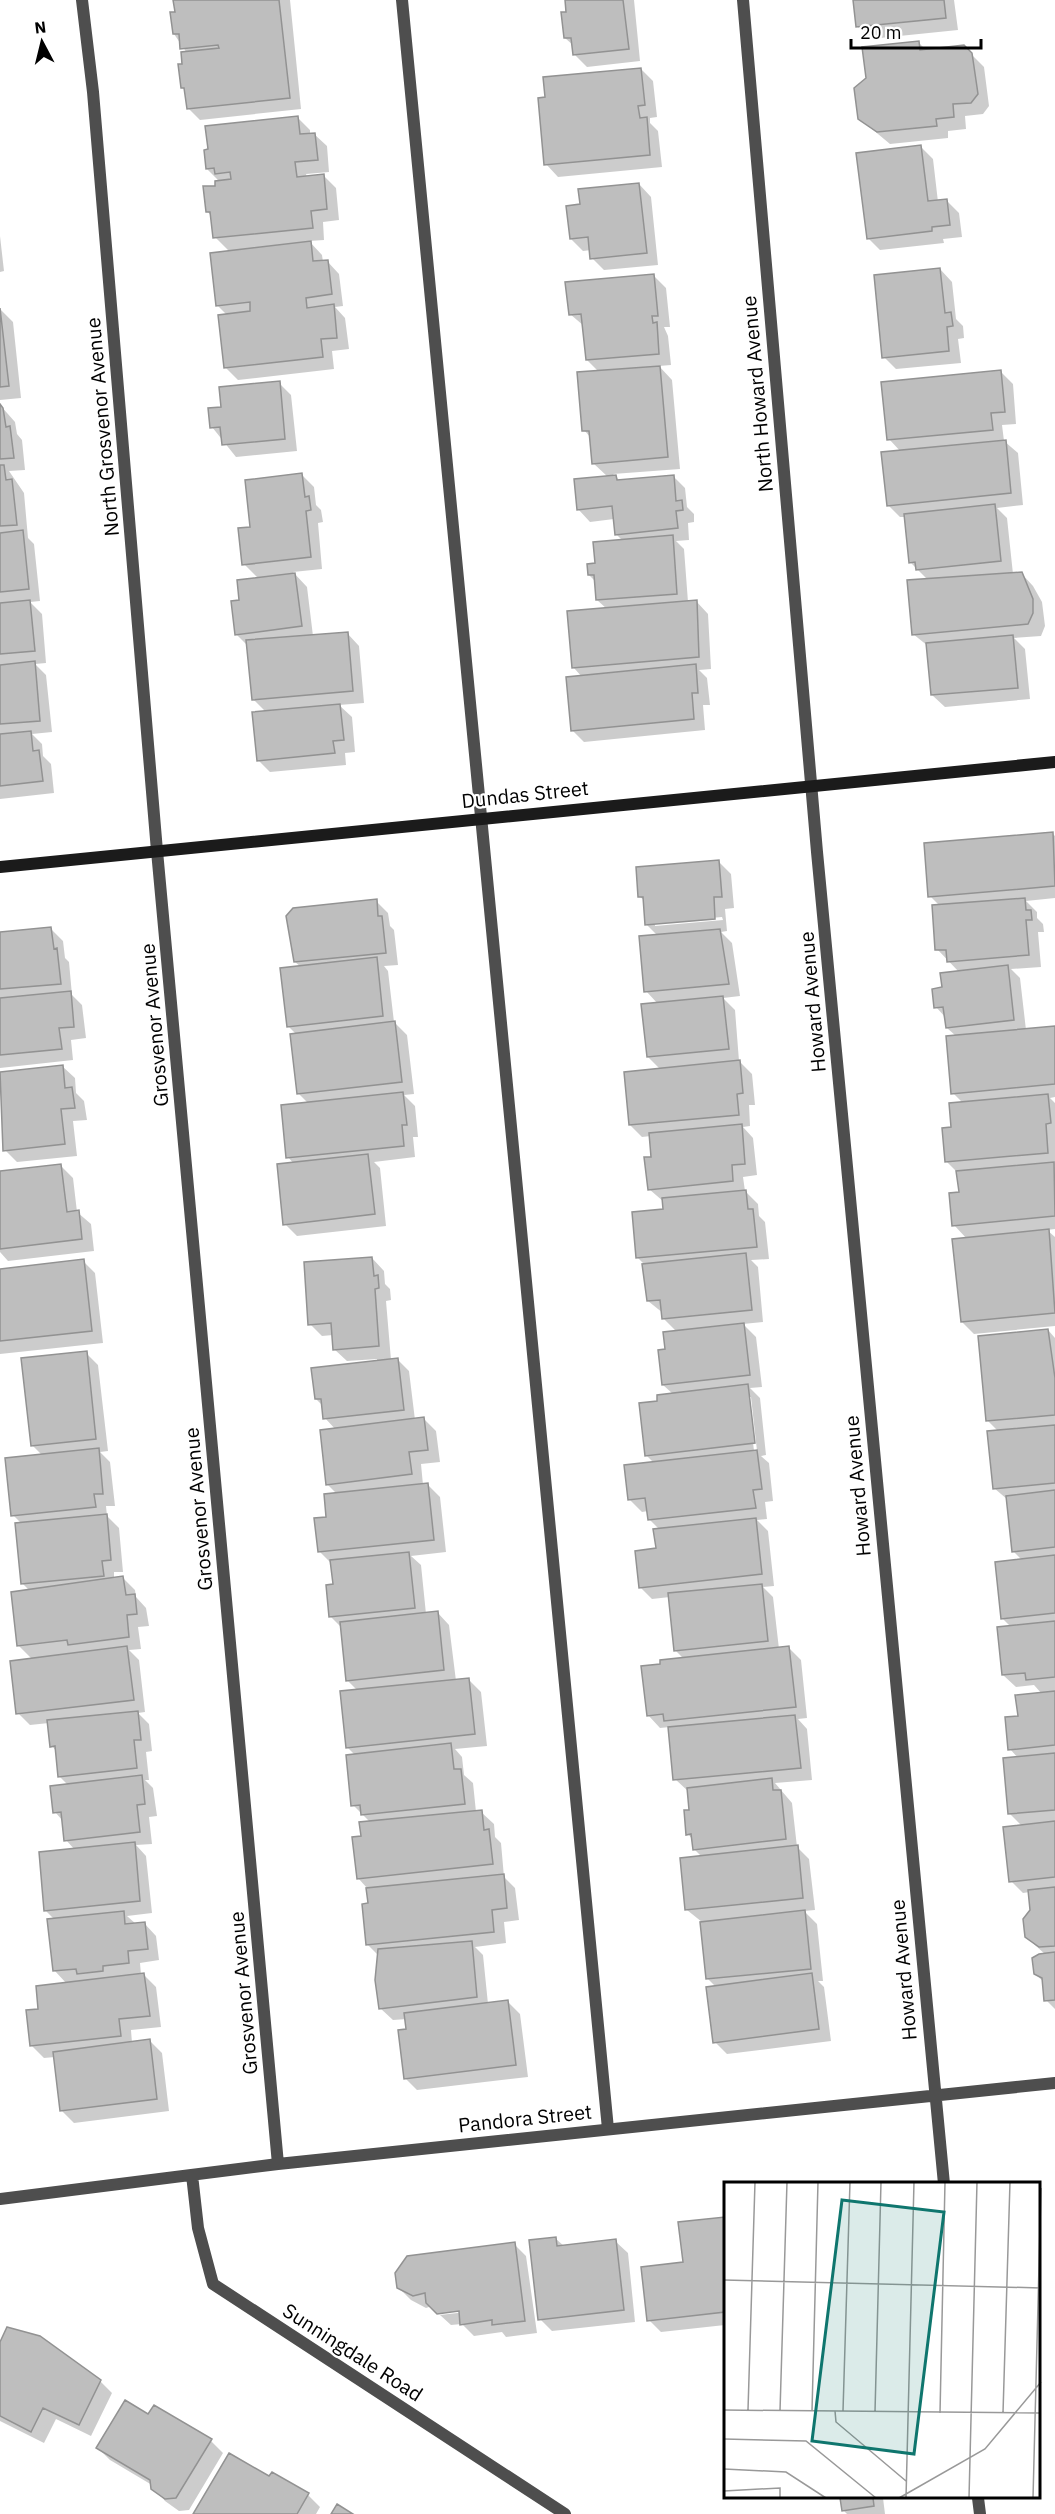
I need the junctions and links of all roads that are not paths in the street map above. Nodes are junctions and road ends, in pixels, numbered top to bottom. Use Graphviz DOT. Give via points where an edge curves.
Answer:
graph roads {
  1 [pos="82,0"];
  2 [pos="402,0"];
  3 [pos="743,0"];
  4 [pos="1055,762"];
  5 [pos="812,784"];
  6 [pos="483,818"];
  7 [pos="157,851"];
  8 [pos="0,867"];
  9 [pos="1055,2083"];
  10 [pos="934,2096"];
  11 [pos="608,2129"];
  12 [pos="278,2164"];
  13 [pos="192,2175"];
  14 [pos="944,2182"];
  15 [pos="0,2199"];
  16 [pos="978,2499"];
  17 [pos="565,2514"];
  18 [pos="980,2514"];
  1 -- 7 [label="street, North Grosvenor Avenue"];
  2 -- 6 [label="street"];
  3 -- 5 [label="street, North Howard Avenue"];
  4 -- 5 [label="street, Dundas Street"];
  5 -- 6 [label="street, Dundas Street"];
  5 -- 10 [label="street, Howard Avenue"];
  6 -- 7 [label="street, Dundas Street"];
  6 -- 11 [label="street"];
  7 -- 8 [label="street, Dundas Street"];
  7 -- 12 [label="street, Grosvenor Avenue"];
  9 -- 10 [label="street, Pandora Street"];
  10 -- 11 [label="street, Pandora Street"];
  10 -- 14 [label="street, Howard Avenue"];
  11 -- 12 [label="street, Pandora Street"];
  12 -- 13 [label="street, Pandora Street"];
  13 -- 15 [label="street, Pandora Street"];
  13 -- 17 [label="street, Sunningdale Road" via="198,2228 213,2284"];
  16 -- 18 [label="street"];
}
